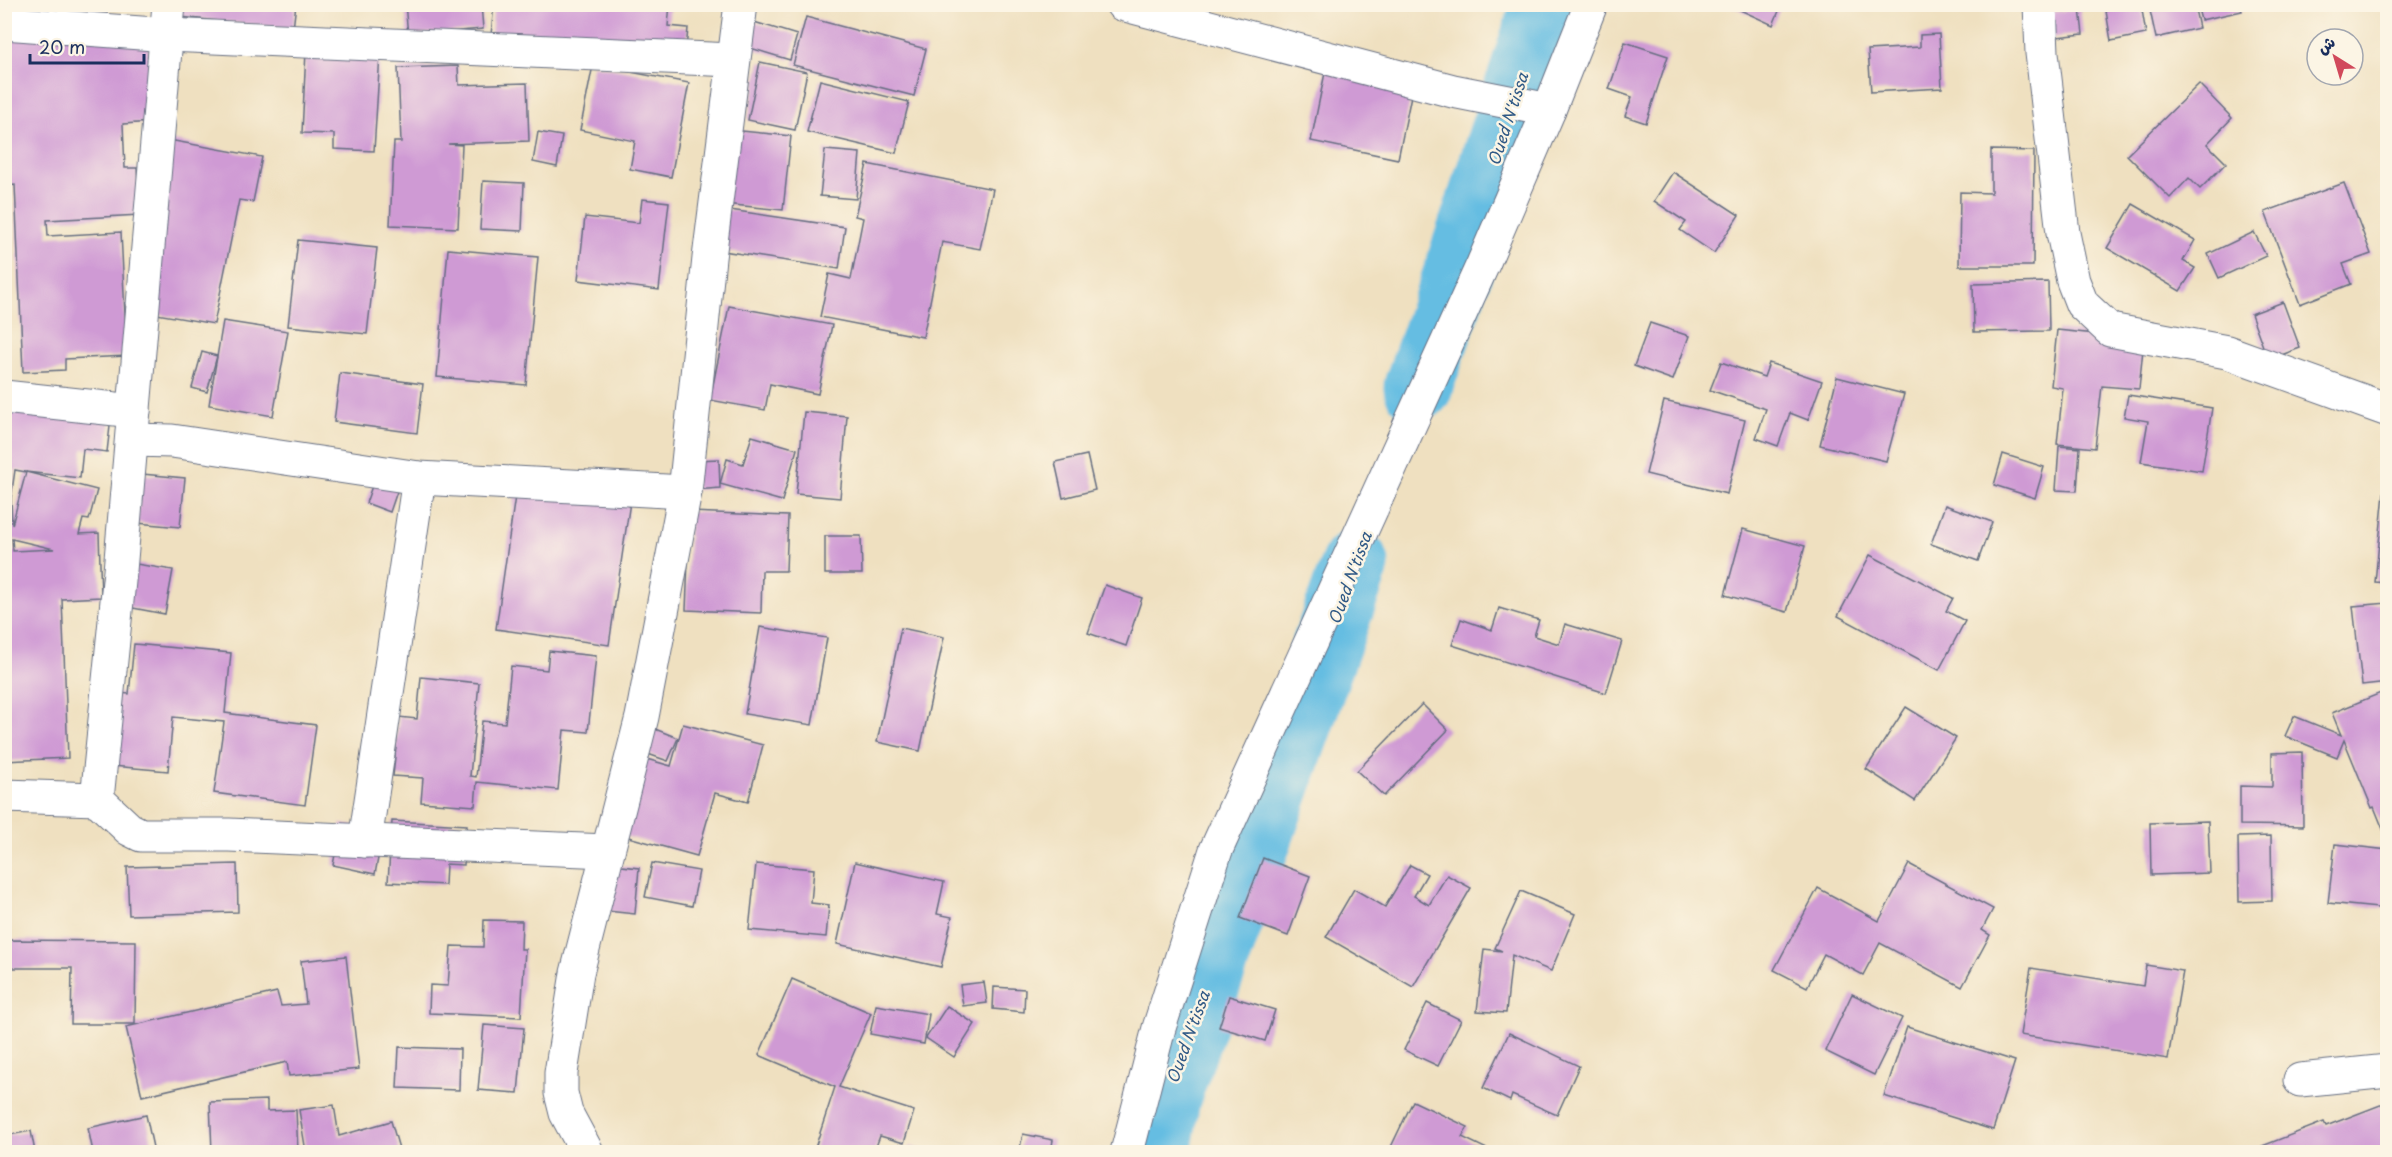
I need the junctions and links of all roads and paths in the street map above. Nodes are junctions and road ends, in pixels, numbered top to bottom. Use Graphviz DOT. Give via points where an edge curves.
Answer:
graph roads {
  1 [pos="741,4"];
  2 [pos="1122,4"];
  3 [pos="1592,4"];
  4 [pos="2040,4"];
  5 [pos="169,20"];
  6 [pos="4,22"];
  7 [pos="733,60"];
  8 [pos="1549,110"];
  9 [pos="4,397"];
  10 [pos="2388,410"];
  11 [pos="133,426"];
  12 [pos="419,478"];
  13 [pos="685,492"];
  14 [pos="4,796"];
  15 [pos="97,799"];
  16 [pos="365,841"];
  17 [pos="607,851"];
  18 [pos="2388,1071"];
  19 [pos="2300,1080"];
  20 [pos="587,1152"];
  21 [pos="1127,1152"];
  1 -- 7 [label="street"];
  2 -- 8 [label="street" via="1453,91"];
  3 -- 8 [label="street"];
  4 -- 10 [label="street" via="2042,53 2064,232 2073,281 2082,304 2110,330 2227,352"];
  5 -- 6 [label="street"];
  5 -- 7 [label="street"];
  5 -- 11 [label="street"];
  7 -- 13 [label="street"];
  8 -- 21 [label="street" via="1484,264 1216,850 1159,1028"];
  9 -- 11 [label="street"];
  11 -- 12 [label="street" via="172,441"];
  11 -- 15 [label="street"];
  12 -- 13 [label="street"];
  12 -- 16 [label="street"];
  13 -- 17 [label="street" via="642,717"];
  14 -- 15 [label="street"];
  15 -- 16 [label="street" via="141,835"];
  16 -- 17 [label="street"];
  17 -- 20 [label="street" via="577,973 561,1073 566,1113"];
  18 -- 19 [label="street"];
}
